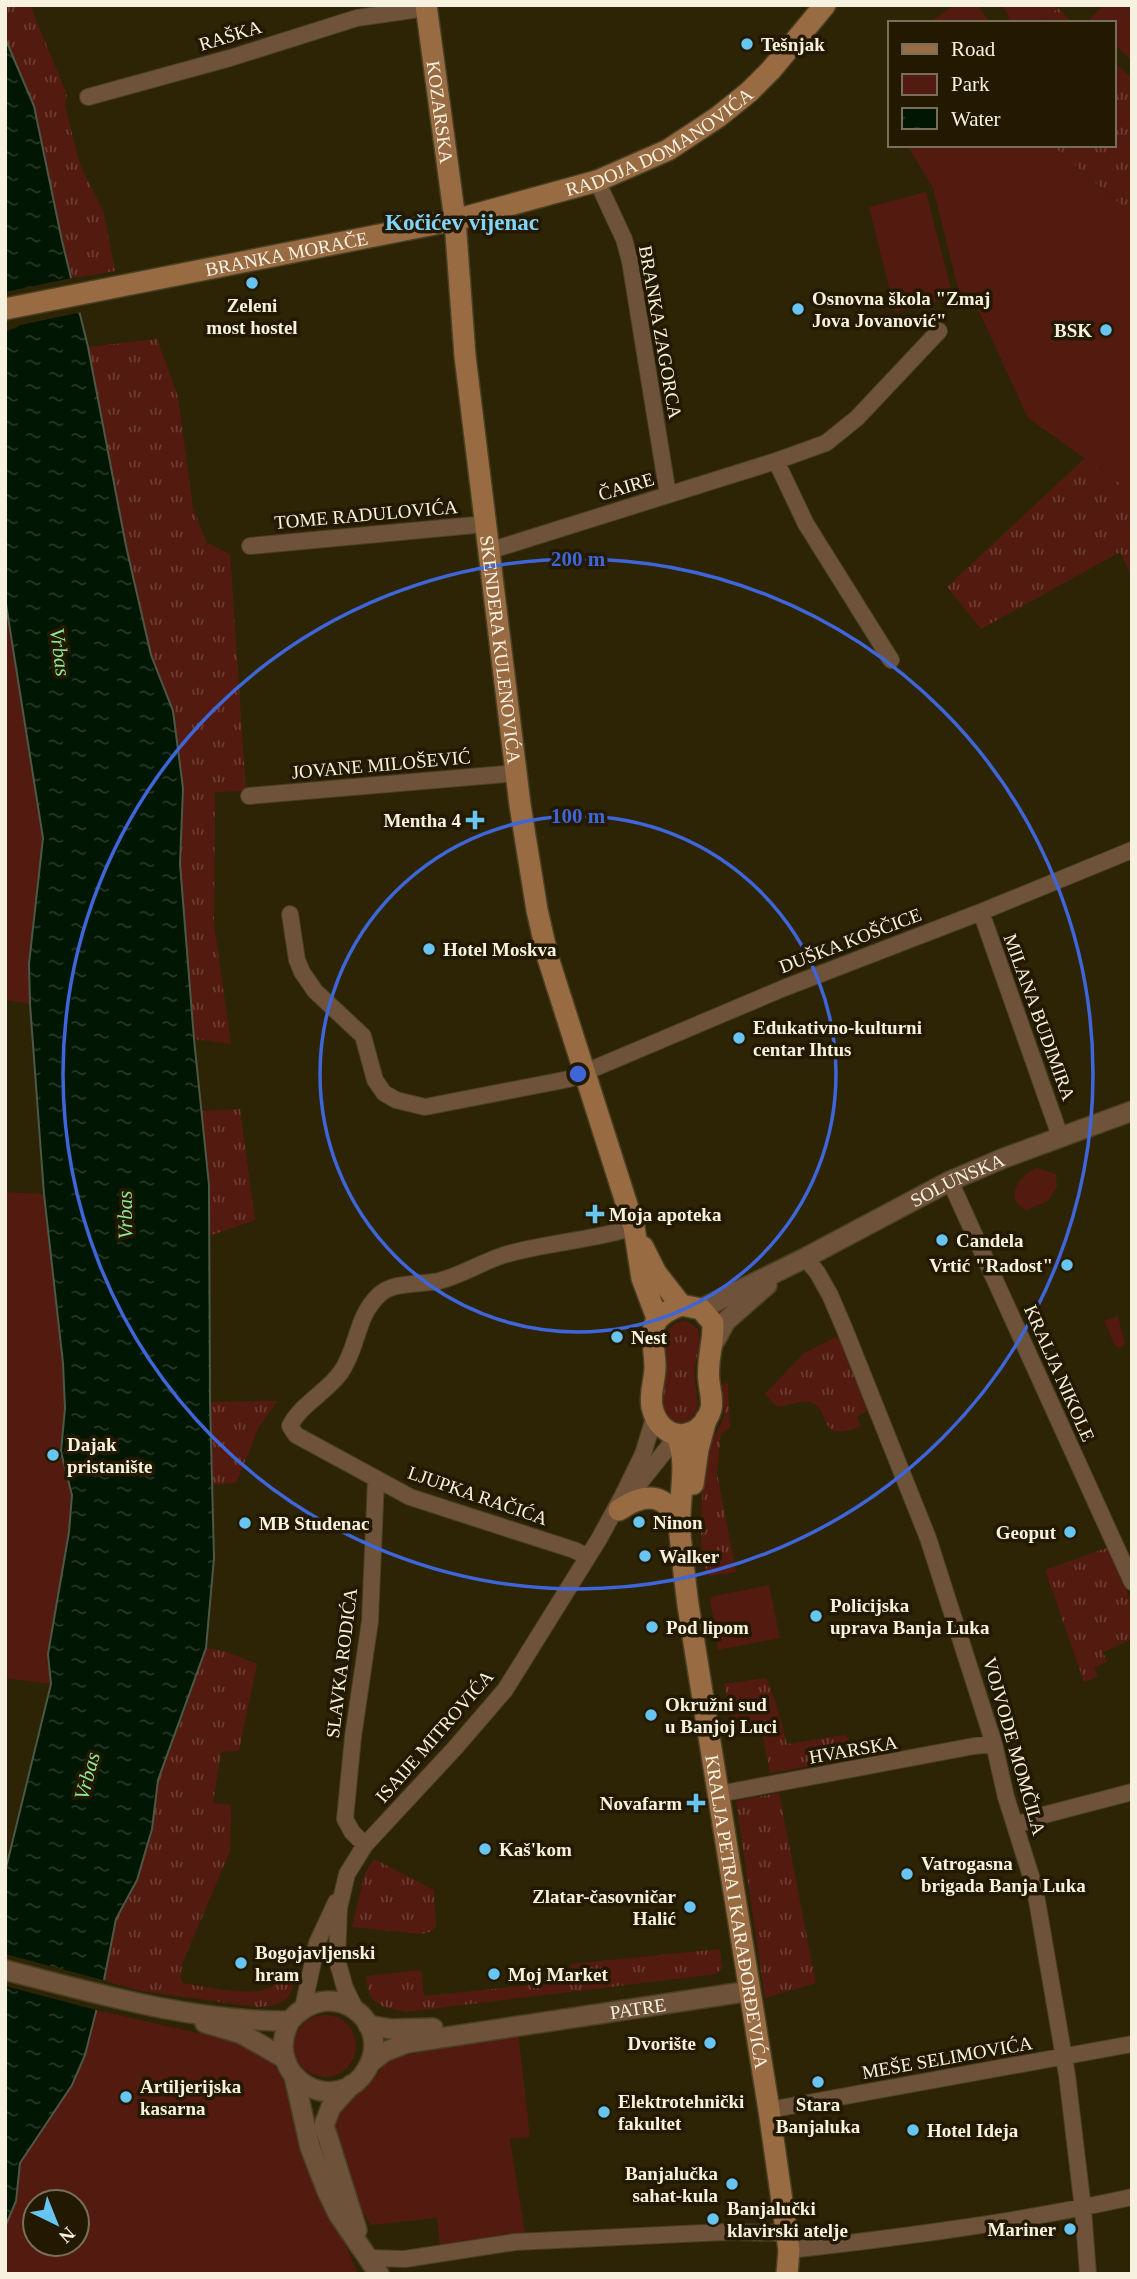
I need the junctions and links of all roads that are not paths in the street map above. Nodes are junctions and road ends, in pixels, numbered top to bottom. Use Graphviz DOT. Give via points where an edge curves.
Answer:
graph roads {
  1 [pos="825,5"];
  2 [pos="426,7"];
  3 [pos="88,97"];
  4 [pos="597,181"];
  5 [pos="455,220"];
  6 [pos="5,309"];
  7 [pos="939,331"];
  8 [pos="775,461"];
  9 [pos="668,495"];
  10 [pos="486,524"];
  11 [pos="250,546"];
  12 [pos="489,551"];
  13 [pos="891,660"];
  14 [pos="517,773"];
  15 [pos="249,796"];
  16 [pos="1132,850"];
  17 [pos="981,912"];
  18 [pos="290,914"];
  19 [pos="585,1071"];
  20 [pos="1132,1111"];
  21 [pos="1060,1136"];
  22 [pos="950,1181"];
  23 [pos="635,1230"];
  24 [pos="798,1262"];
  25 [pos="691,1307"];
  26 [pos="657,1318"];
  27 [pos="710,1349"];
  28 [pos="655,1415"];
  29 [pos="706,1419"];
  30 [pos="677,1436"];
  31 [pos="376,1479"];
  32 [pos="619,1510"];
  33 [pos="599,1539"];
  34 [pos="682,1543"];
  35 [pos="587,1557"];
  36 [pos="1132,1581"];
  37 [pos="994,1744"];
  38 [pos="1132,1792"];
  39 [pos="719,1794"];
  40 [pos="1017,1825"];
  41 [pos="365,1844"];
  42 [pos="343,1887"];
  43 [pos="5,1970"];
  44 [pos="750,1991"];
  45 [pos="157,2008"];
  46 [pos="296,2014"];
  47 [pos="362,2018"];
  48 [pos="528,2024"];
  49 [pos="1132,2044"];
  50 [pos="1064,2056"];
  51 [pos="284,2058"];
  52 [pos="370,2063"];
  53 [pos="294,2076"];
  54 [pos="356,2081"];
  55 [pos="769,2110"];
  56 [pos="1132,2197"];
  57 [pos="1083,2209"];
  58 [pos="788,2242"];
  59 [pos="370,2259"];
  60 [pos="787,2274"];
  61 [pos="1088,2274"];
  1 -- 4 [label="main road, RADOJA DOMANOVIĆA" via="771,70 718,117 668,150"];
  2 -- 3 [label="street, RAŠKA" via="357,18"];
  2 -- 5 [label="main road, KOZARSKA"];
  4 -- 5 [label="main road, RADOJA DOMANOVIĆA"];
  4 -- 9 [label="street, BRANKA ZAGORCA" via="630,261"];
  5 -- 6 [label="main road, BRANKA MORAČE"];
  5 -- 10 [label="main road, SKENDERA KULENOVIĆA" via="465,356"];
  7 -- 8 [label="street, ČAIRE" via="840,433 826,443"];
  8 -- 9 [label="street, ČAIRE"];
  8 -- 13 [label="street" via="806,524"];
  9 -- 12 [label="street, ČAIRE"];
  10 -- 11 [label="street, TOME RADULOVIĆA"];
  10 -- 12 [label="main road, SKENDERA KULENOVIĆA"];
  12 -- 14 [label="main road, SKENDERA KULENOVIĆA"];
  14 -- 15 [label="street, JOVANE MILOŠEVIĆ"];
  14 -- 19 [label="main road, SKENDERA KULENOVIĆA" via="548,958"];
  16 -- 17 [label="street, DUŠKA KOŠČICE"];
  17 -- 19 [label="street, DUŠKA KOŠČICE"];
  17 -- 21 [label="street, MILANA BUDIMIRA"];
  18 -- 19 [label="street" via="297,960 307,982 363,1036 375,1080 396,1100 425,1107 563,1080"];
  19 -- 23 [label="main road, SKENDERA KULENOVIĆA"];
  20 -- 21 [label="street, SOLUNSKA"];
  21 -- 22 [label="street, SOLUNSKA"];
  22 -- 24 [label="street, SOLUNSKA"];
  22 -- 36 [label="street, KRALJA NIKOLE"];
  23 -- 25 [label="main road, SKENDERA KULENOVIĆA" via="656,1273"];
  23 -- 26 [label="main road, SKENDERA KULENOVIĆA" via="637,1261"];
  23 -- 31 [label="street, LJUPKA RAČIĆA" via="544,1245 440,1280 383,1291 363,1316 344,1368 290,1423 296,1435"];
  24 -- 25 [label="street, SOLUNSKA"];
  24 -- 27 [label="street, SOLUNSKA" via="735,1311"];
  24 -- 37 [label="street, VOJVODE MOMČILA" via="817,1272 830,1295 900,1462"];
  25 -- 26 [label="main road"];
  25 -- 27 [label="main road, KRALJA PETRA I KARAĐORĐEVIĆA" via="712,1323"];
  26 -- 28 [label="main road" via="652,1336"];
  27 -- 29 [label="main road, KRALJA PETRA I KARAĐORĐEVIĆA" via="712,1405"];
  28 -- 30 [label="main road" via="659,1425"];
  28 -- 33 [label="street, ISAIJE MITROVIĆA" via="643,1454"];
  29 -- 30 [label="main road"];
  29 -- 34 [label="main road, KRALJA PETRA I KARAĐORĐEVIĆA"];
  30 -- 32 [label="street, ISAIJE MITROVIĆA"];
  30 -- 34 [label="main road, KRALJA PETRA I KARAĐORĐEVIĆA" via="682,1453"];
  31 -- 35 [label="street, LJUPKA RAČIĆA" via="410,1497"];
  31 -- 41 [label="street, SLAVKA RODIĆA" via="370,1621 345,1819"];
  32 -- 33 [label="street, ISAIJE MITROVIĆA"];
  32 -- 34 [label="main road" via="641,1497 660,1500 672,1509"];
  33 -- 35 [label="street, ISAIJE MITROVIĆA"];
  34 -- 39 [label="main road, KRALJA PETRA I KARAĐORĐEVIĆA"];
  35 -- 41 [label="street, ISAIJE MITROVIĆA" via="505,1690"];
  37 -- 39 [label="street, HVARSKA"];
  37 -- 40 [label="street, VOJVODE MOMČILA"];
  38 -- 40 [label="street"];
  39 -- 44 [label="main road, KRALJA PETRA I KARAĐORĐEVIĆA"];
  40 -- 50 [label="street, VOJVODE MOMČILA" via="1035,1889"];
  41 -- 42 [label="street, ISAIJE MITROVIĆA"];
  42 -- 46 [label="street, ISAIJE MITROVIĆA" via="317,1943"];
  42 -- 47 [label="street, ISAIJE MITROVIĆA" via="337,1960 345,1988"];
  43 -- 45 [label="street, PATRE"];
  44 -- 48 [label="street, PATRE"];
  44 -- 55 [label="main road, KRALJA PETRA I KARAĐORĐEVIĆA"];
  45 -- 46 [label="street, PATRE" via="267,2021"];
  45 -- 51 [label="street, PATRE" via="242,2034"];
  46 -- 47 [label="street, PATRE" via="326,2000 342,2003"];
  46 -- 51 [label="street" via="282,2040"];
  47 -- 48 [label="street, PATRE" via="405,2029"];
  47 -- 52 [label="street" via="373,2041"];
  48 -- 52 [label="street, PATRE" via="407,2043"];
  49 -- 50 [label="street, MEŠE SELIMOVIĆA"];
  50 -- 55 [label="street, MEŠE SELIMOVIĆA"];
  50 -- 57 [label="street, VOJVODE MOMČILA"];
  51 -- 53 [label="street"];
  52 -- 54 [label="street, PATRE"];
  53 -- 54 [label="street" via="307,2087 324,2091"];
  53 -- 59 [label="street" via="310,2147 327,2191"];
  54 -- 59 [label="street, PATRE" via="331,2107 324,2125"];
  55 -- 58 [label="main road, KRALJA PETRA I KARAĐORĐEVIĆA"];
  56 -- 57 [label="street"];
  57 -- 58 [label="street" via="951,2230"];
  57 -- 61 [label="street, VOJVODE MOMČILA"];
  58 -- 59 [label="street" via="726,2232 515,2242 405,2259"];
  58 -- 60 [label="main road, KRALJA PETRA I KARAĐORĐEVIĆA"];
}
